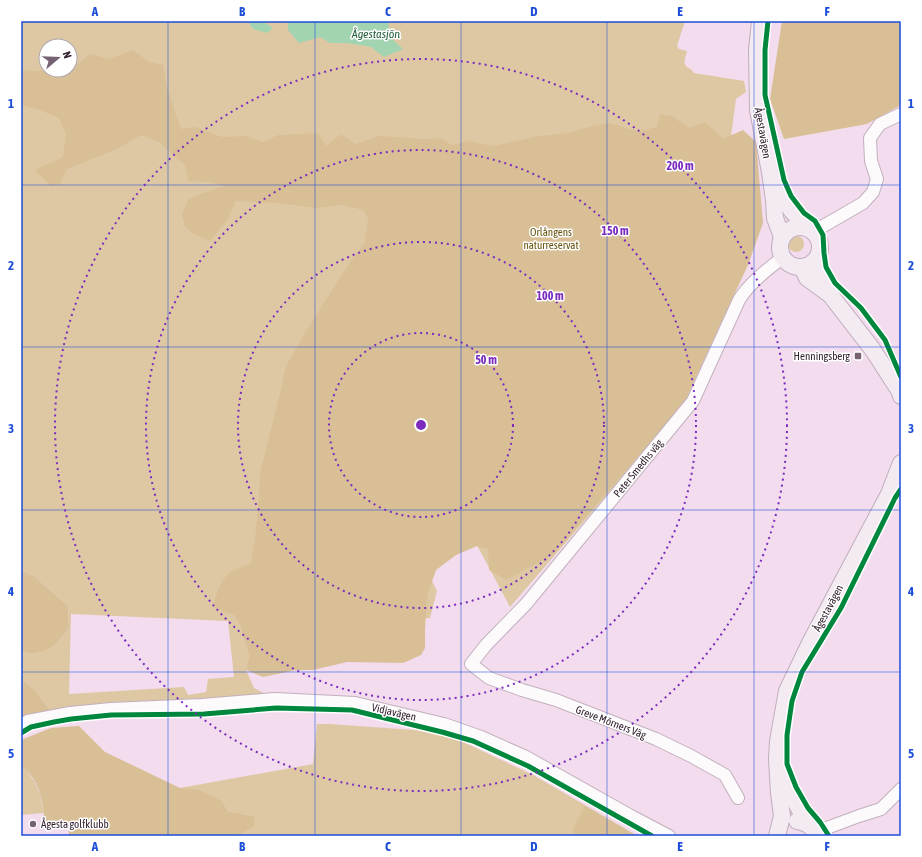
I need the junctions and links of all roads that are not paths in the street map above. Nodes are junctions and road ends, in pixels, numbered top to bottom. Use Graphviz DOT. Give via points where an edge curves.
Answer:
graph roads {
  1 [pos="760,21"];
  2 [pos="901,114"];
  3 [pos="770,172"];
  4 [pos="812,231"];
  5 [pos="782,237"];
  6 [pos="818,257"];
  7 [pos="783,258"];
  8 [pos="802,267"];
  9 [pos="832,296"];
  10 [pos="901,396"];
  11 [pos="901,463"];
  12 [pos="471,664"];
  13 [pos="21,725"];
  14 [pos="777,759"];
  15 [pos="901,789"];
  16 [pos="738,798"];
  17 [pos="813,830"];
  18 [pos="778,834"];
  19 [pos="670,836"];
  1 -- 3 [label="main road, Ågestavägen" via="757,50 758,110"];
  2 -- 4 [label="street" via="880,124 870,138 871,161 877,179 873,192 863,203"];
  3 -- 4 [label="main road, Ågestavägen" via="791,210"];
  3 -- 5 [label="main road, Ågestavägen" via="775,218"];
  4 -- 5 [label="main road" via="796,226 785,232"];
  4 -- 6 [label="main road" via="821,245"];
  5 -- 7 [label="main road" via="780,251"];
  6 -- 8 [label="main road" via="808,266"];
  6 -- 9 [label="main road" via="819,270"];
  7 -- 8 [label="main road" via="792,266"];
  7 -- 12 [label="street, Peter Smedhs väg" via="738,300 693,401 526,604"];
  8 -- 9 [label="main road" via="807,278"];
  9 -- 10 [label="main road" via="873,350"];
  11 -- 14 [label="main road, Ågestavägen" via="889,494 787,690"];
  12 -- 16 [label="street, Greve Mörners Väg" via="489,678 617,723 691,756 724,775"];
  13 -- 19 [label="street, Vidjavägen" via="28,721 70,713 111,709 202,706 275,699 355,703 444,724 481,737 526,757"];
  14 -- 17 [label="main road, Ågestavägen" via="790,792"];
  14 -- 18 [label="main road, Ågestavägen" via="782,816"];
  15 -- 17 [label="street" via="881,809"];
  17 -- 18 [label="main road" via="797,821 785,825"];
}
